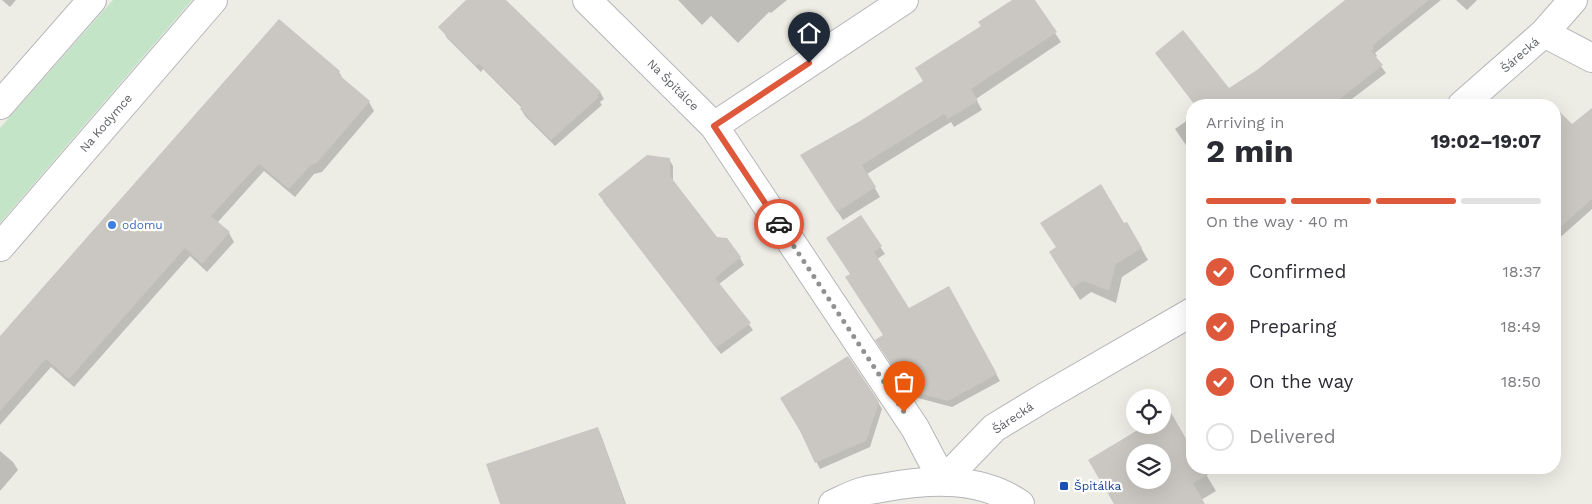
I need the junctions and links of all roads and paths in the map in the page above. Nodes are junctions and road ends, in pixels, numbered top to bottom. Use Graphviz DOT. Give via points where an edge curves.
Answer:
graph roads {
  1 [pos="92,0"];
  2 [pos="213,0"];
  3 [pos="587,0"];
  4 [pos="904,0"];
  5 [pos="1573,0"];
  6 [pos="1544,33"];
  7 [pos="1592,58"];
  8 [pos="1469,99"];
  9 [pos="0,106"];
  10 [pos="714,126"];
  11 [pos="0,247"];
  12 [pos="1186,315"];
  13 [pos="943,481"];
  14 [pos="908,494"];
  15 [pos="833,504"];
  16 [pos="1020,504"];
  1 -- 9 [label="street"];
  2 -- 11 [label="street, Na Kodymce"];
  3 -- 10 [label="street, Na Špitálce"];
  4 -- 10 [label="street"];
  5 -- 6 [label="street, Šárecká"];
  6 -- 7 [label="street"];
  6 -- 8 [label="street, Šárecká"];
  10 -- 13 [label="street, Na Špitálce" via="915,428"];
  12 -- 13 [label="street, Šárecká" via="994,428"];
  13 -- 14 [label="street"];
  13 -- 16 [label="street" via="980,485 1003,493"];
  14 -- 15 [label="street" via="862,492"];
}
